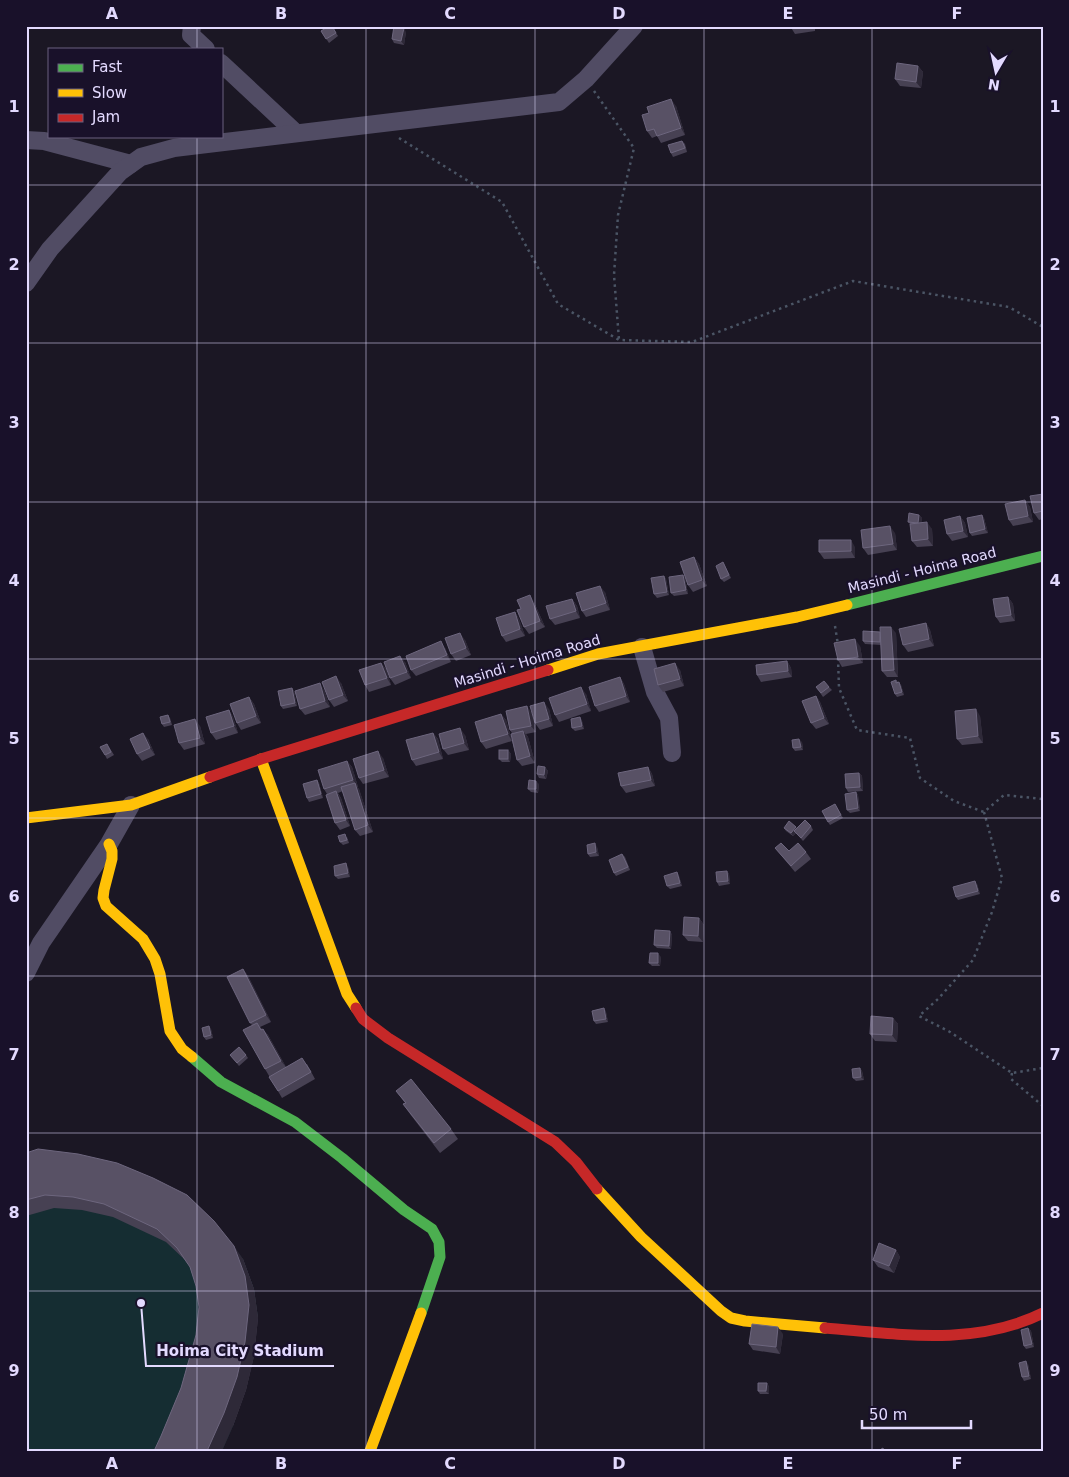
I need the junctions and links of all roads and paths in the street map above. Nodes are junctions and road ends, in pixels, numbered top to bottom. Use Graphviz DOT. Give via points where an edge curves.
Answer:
graph roads {
  1 [pos="192,26"];
  2 [pos="634,26"];
  3 [pos="205,48"];
  4 [pos="222,64"];
  5 [pos="586,79"];
  6 [pos="376,124"];
  7 [pos="296,133"];
  8 [pos="26,140"];
  9 [pos="131,164"];
  10 [pos="26,283"];
  11 [pos="1043,327"];
  12 [pos="619,340"];
  13 [pos="1043,556"];
  14 [pos="830,608"];
  15 [pos="642,646"];
  16 [pos="672,753"];
  17 [pos="261,759"];
  18 [pos="1043,799"];
  19 [pos="131,805"];
  20 [pos="984,812"];
  21 [pos="26,818"];
  22 [pos="109,844"];
  23 [pos="26,973"];
  24 [pos="1043,1068"];
  25 [pos="1012,1073"];
  26 [pos="1043,1106"];
  27 [pos="1043,1313"];
  28 [pos="370,1451"];
  1 -- 3 [label="street" via="191,35"];
  2 -- 5 [label="street"];
  4 -- 7 [label="street"];
  5 -- 6 [label="street" via="559,102"];
  5 -- 12 [label="path" via="634,148 618,215 614,275"];
  6 -- 7 [label="street"];
  6 -- 12 [label="path" via="502,202 558,304"];
  7 -- 9 [label="street" via="174,148 140,157"];
  8 -- 9 [label="street" via="44,141"];
  9 -- 10 [label="street" via="50,249"];
  11 -- 12 [label="path" via="1009,307 853,281 692,342"];
  13 -- 14 [label="street, Masindi - Hoima Road"];
  14 -- 15 [label="street, Masindi - Hoima Road"];
  14 -- 20 [label="path" via="838,634 839,688 857,730 910,738 920,778 954,801"];
  15 -- 16 [label="street" via="655,692 668,718"];
  15 -- 17 [label="street, Masindi - Hoima Road" via="598,654"];
  17 -- 19 [label="street, Masindi - Hoima Road"];
  17 -- 27 [label="street" via="347,994 363,1019 388,1038 555,1142 635,1230 721,1311 731,1318 754,1322 952,1336 1006,1327"];
  18 -- 20 [label="path" via="1004,795"];
  19 -- 21 [label="street, Masindi - Hoima Road"];
  19 -- 22 [label="street"];
  20 -- 25 [label="path" via="1002,878 992,912 973,960 919,1016 950,1032"];
  22 -- 23 [label="street" via="41,943"];
  22 -- 28 [label="street" via="113,856 102,899 143,939 154,959 160,974 170,1031 182,1049 221,1082 295,1122 432,1229 439,1242 440,1257"];
  24 -- 25 [label="path"];
  25 -- 26 [label="path" via="1011,1079"];
}
